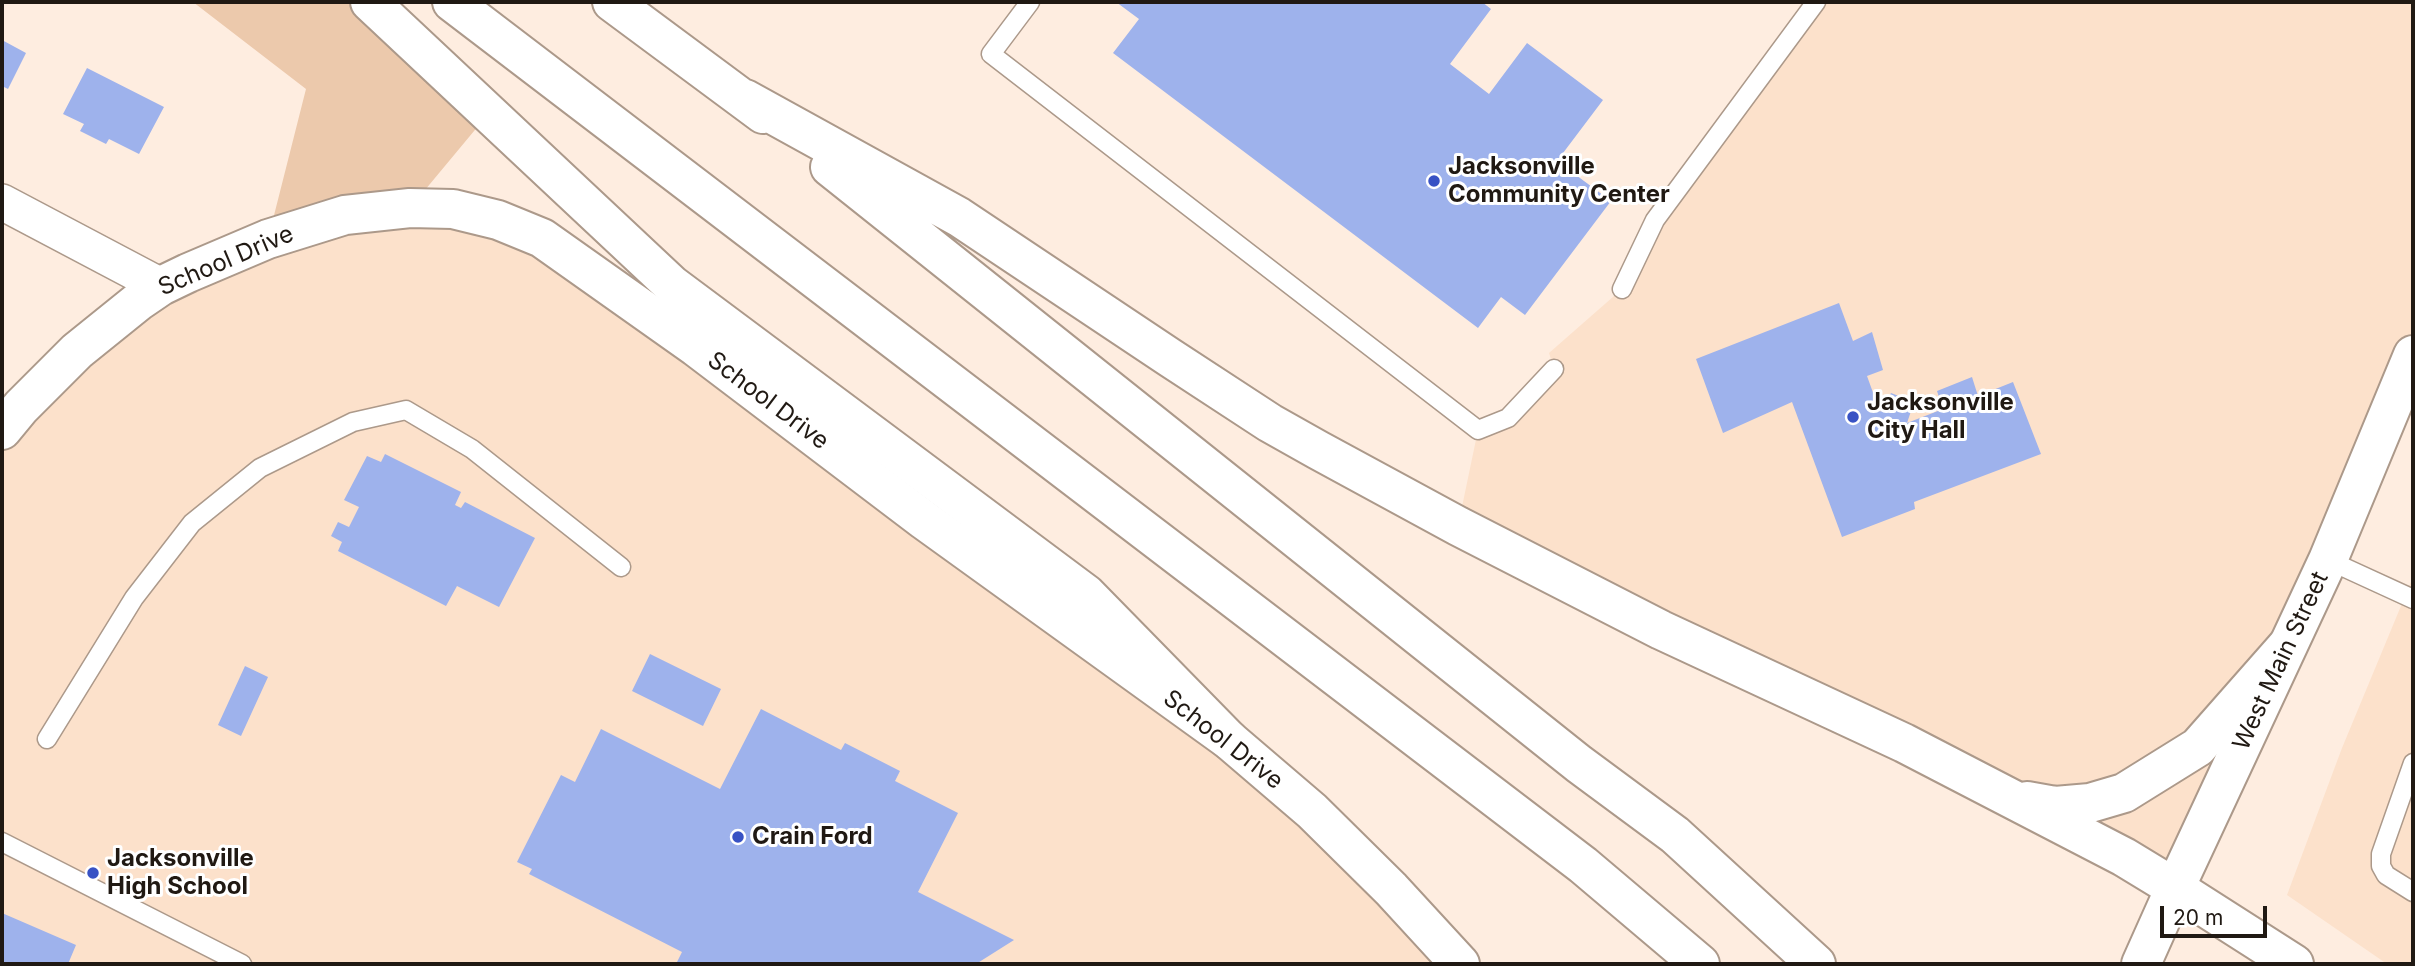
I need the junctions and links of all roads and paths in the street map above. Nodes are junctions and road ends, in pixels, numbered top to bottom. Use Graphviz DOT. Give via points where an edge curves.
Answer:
graph roads {
  1 [pos="370,2"];
  2 [pos="452,2"];
  3 [pos="612,2"];
  4 [pos="1030,2"];
  5 [pos="1816,2"];
  6 [pos="745,99"];
  7 [pos="2,202"];
  8 [pos="161,286"];
  9 [pos="1622,289"];
  10 [pos="2413,355"];
  11 [pos="1554,369"];
  12 [pos="2,430"];
  13 [pos="2328,560"];
  14 [pos="621,567"];
  15 [pos="2413,599"];
  16 [pos="2287,646"];
  17 [pos="47,739"];
  18 [pos="1228,740"];
  19 [pos="2413,764"];
  20 [pos="2014,799"];
  21 [pos="2,842"];
  22 [pos="2175,888"];
  23 [pos="2413,892"];
  24 [pos="242,964"];
  25 [pos="1460,964"];
  26 [pos="1700,964"];
  27 [pos="1816,964"];
  28 [pos="2141,964"];
  29 [pos="2294,964"];
  1 -- 18 [label="main road" via="673,285 1086,594"];
  2 -- 26 [label="main road" via="1583,864"];
  3 -- 6 [label="main road"];
  4 -- 11 [label="lane" via="991,54 1478,430 1508,418"];
  5 -- 9 [label="lane" via="1655,220"];
  6 -- 20 [label="main road" via="959,217 1180,365 1318,450 1661,630"];
  6 -- 27 [label="main road" via="1579,764 1675,835"];
  7 -- 8 [label="street"];
  8 -- 12 [label="main road, School Drive" via="77,351"];
  8 -- 18 [label="main road, School Drive" via="268,239 345,215 453,209 542,238"];
  10 -- 13 [label="main road, West Main Street"];
  13 -- 15 [label="lane"];
  13 -- 16 [label="main road, West Main Street"];
  14 -- 17 [label="lane" via="472,449 407,410 353,422 260,468 192,523 134,598"];
  16 -- 20 [label="main road" via="2198,747 2123,793 2090,803 2055,806"];
  16 -- 22 [label="main road, West Main Street"];
  18 -- 25 [label="main road, School Drive" via="1312,811"];
  19 -- 23 [label="lane" via="2381,854 2381,866 2386,875"];
  20 -- 22 [label="main road"];
  21 -- 24 [label="lane"];
  22 -- 28 [label="main road, West Main Street"];
  22 -- 29 [label="main road"];
}
